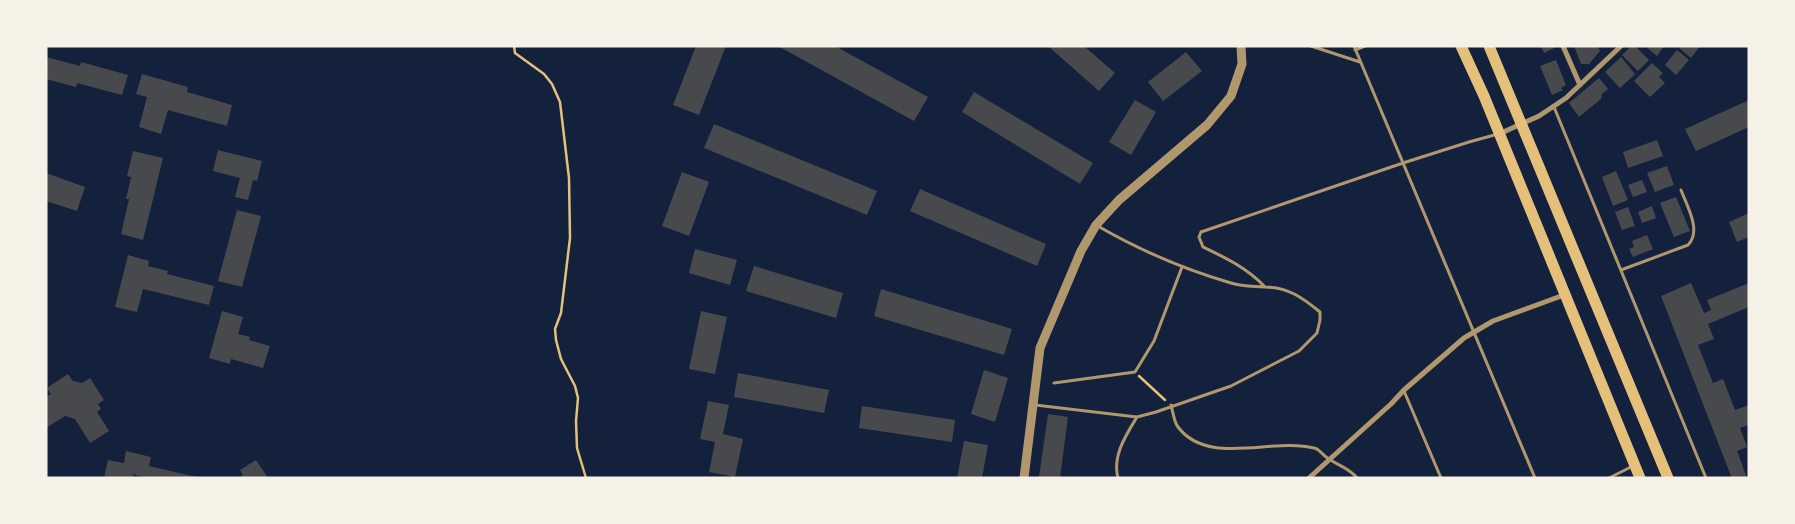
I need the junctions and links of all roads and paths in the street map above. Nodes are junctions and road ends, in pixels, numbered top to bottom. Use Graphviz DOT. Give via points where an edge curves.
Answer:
graph roads {
  1 [pos="514,46"];
  2 [pos="1241,46"];
  3 [pos="1311,46"];
  4 [pos="1365,46"];
  5 [pos="1461,46"];
  6 [pos="1489,46"];
  7 [pos="1563,46"];
  8 [pos="1621,46"];
  9 [pos="1354,48"];
  10 [pos="1360,62"];
  11 [pos="1580,85"];
  12 [pos="1553,106"];
  13 [pos="1522,124"];
  14 [pos="1498,134"];
  15 [pos="1403,163"];
  16 [pos="1682,190"];
  17 [pos="1096,225"];
  18 [pos="1182,267"];
  19 [pos="1621,270"];
  20 [pos="1265,286"];
  21 [pos="1564,295"];
  22 [pos="1474,332"];
  23 [pos="1135,372"];
  24 [pos="1054,384"];
  25 [pos="1404,390"];
  26 [pos="1032,405"];
  27 [pos="1171,405"];
  28 [pos="1137,417"];
  29 [pos="1329,460"];
  30 [pos="1634,465"];
  31 [pos="586,478"];
  32 [pos="1024,478"];
  33 [pos="1118,478"];
  34 [pos="1309,478"];
  35 [pos="1357,478"];
  36 [pos="1441,478"];
  37 [pos="1535,478"];
  38 [pos="1609,478"];
  39 [pos="1640,478"];
  40 [pos="1668,478"];
  41 [pos="1706,478"];
  1 -- 31 [label="path" via="515,53 544,74 560,102 569,178 570,238 561,313 555,329 561,359 578,398 577,448"];
  2 -- 17 [label="street" via="1242,64 1231,96 1207,126 1119,200"];
  3 -- 10 [label="lane"];
  4 -- 9 [label="lane"];
  5 -- 14 [label="main road"];
  6 -- 13 [label="main road"];
  7 -- 11 [label="street"];
  8 -- 11 [label="street"];
  9 -- 10 [label="lane"];
  10 -- 15 [label="lane"];
  11 -- 12 [label="street"];
  12 -- 13 [label="street"];
  12 -- 19 [label="lane"];
  13 -- 14 [label="street"];
  13 -- 40 [label="main road"];
  14 -- 15 [label="lane"];
  14 -- 21 [label="main road"];
  15 -- 20 [label="lane" via="1201,232 1199,238 1203,246 1242,266"];
  15 -- 22 [label="lane"];
  16 -- 19 [label="lane" via="1694,229 1691,242"];
  17 -- 18 [label="lane" via="1132,246"];
  17 -- 26 [label="street" via="1040,348"];
  18 -- 20 [label="lane" via="1232,284 1250,288"];
  18 -- 23 [label="lane" via="1154,341"];
  19 -- 41 [label="lane"];
  20 -- 27 [label="lane" via="1301,296 1320,312 1317,333 1299,351 1231,386"];
  21 -- 22 [label="street" via="1493,321"];
  21 -- 30 [label="main road"];
  22 -- 25 [label="street"];
  22 -- 37 [label="lane"];
  23 -- 24 [label="lane"];
  23 -- 27 [label="path"];
  25 -- 29 [label="street"];
  25 -- 36 [label="lane"];
  26 -- 28 [label="lane"];
  26 -- 32 [label="street"];
  27 -- 28 [label="lane"];
  27 -- 29 [label="lane" via="1177,426 1190,439 1209,447 1303,446 1316,448"];
  28 -- 33 [label="lane" via="1121,445 1116,471"];
  29 -- 34 [label="street"];
  29 -- 35 [label="lane" via="1351,471"];
  30 -- 38 [label="lane"];
  30 -- 39 [label="main road"];
}
